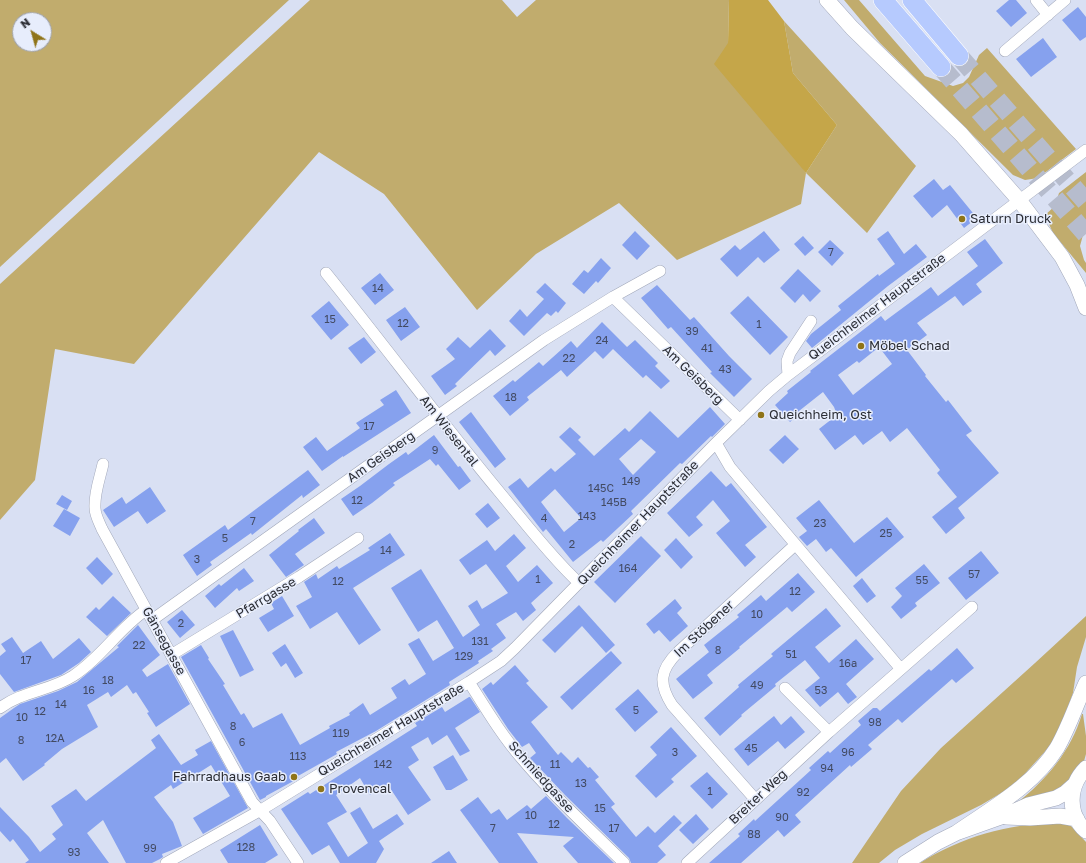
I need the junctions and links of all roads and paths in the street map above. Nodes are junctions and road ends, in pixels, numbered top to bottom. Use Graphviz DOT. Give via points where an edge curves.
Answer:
graph roads {
  1 [pos="826,0"];
  2 [pos="883,0"];
  3 [pos="912,0"];
  4 [pos="1036,0"];
  5 [pos="1065,0"];
  6 [pos="1048,15"];
  7 [pos="1005,51"];
  8 [pos="959,56"];
  9 [pos="941,67"];
  10 [pos="1086,150"];
  11 [pos="1019,200"];
  12 [pos="660,272"];
  13 [pos="326,273"];
  14 [pos="612,297"];
  15 [pos="1086,308"];
  16 [pos="811,320"];
  17 [pos="788,374"];
  18 [pos="438,417"];
  19 [pos="740,420"];
  20 [pos="716,443"];
  21 [pos="103,464"];
  22 [pos="358,538"];
  23 [pos="795,545"];
  24 [pos="579,583"];
  25 [pos="972,607"];
  26 [pos="146,610"];
  27 [pos="152,620"];
  28 [pos="171,655"];
  29 [pos="900,668"];
  30 [pos="469,682"];
  31 [pos="1086,683"];
  32 [pos="785,688"];
  33 [pos="0,708"];
  34 [pos="829,732"];
  35 [pos="1086,768"];
  36 [pos="1074,785"];
  37 [pos="755,799"];
  38 [pos="261,810"];
  39 [pos="1001,817"];
  40 [pos="1081,825"];
  41 [pos="956,833"];
  42 [pos="166,863"];
  43 [pos="298,863"];
  44 [pos="624,863"];
  45 [pos="687,863"];
  46 [pos="904,863"];
  1 -- 11 [label="main road" via="961,134"];
  2 -- 9 [label="highway"];
  3 -- 8 [label="highway"];
  4 -- 6 [label="street"];
  5 -- 6 [label="street"];
  6 -- 7 [label="street"];
  10 -- 11 [label="street, Queichheimer Hauptstraße"];
  11 -- 15 [label="main road" via="1062,257"];
  11 -- 17 [label="street, Queichheimer Hauptstraße"];
  12 -- 14 [label="street, Am Geisberg"];
  13 -- 18 [label="street, Am Wiesental"];
  14 -- 18 [label="street, Am Geisberg" via="544,340"];
  14 -- 19 [label="street, Am Geisberg"];
  16 -- 17 [label="street" via="790,353 787,361"];
  17 -- 19 [label="street, Queichheimer Hauptstraße"];
  18 -- 24 [label="street, Am Wiesental" via="510,505"];
  18 -- 27 [label="street, Am Geisberg"];
  19 -- 20 [label="street, Queichheimer Hauptstraße"];
  20 -- 23 [label="street" via="730,467"];
  20 -- 24 [label="street, Queichheimer Hauptstraße"];
  21 -- 26 [label="street, Gänsegasse" via="96,494 96,514"];
  22 -- 28 [label="street, Pfarrgasse" via="299,578"];
  23 -- 29 [label="street"];
  23 -- 37 [label="street, Im Stöbener" via="678,652 667,664 662,684 672,705"];
  24 -- 30 [label="street, Queichheimer Hauptstraße" via="506,656"];
  25 -- 29 [label="street, Breiter Weg"];
  26 -- 27 [label="street, Gänsegasse"];
  26 -- 33 [label="street" via="88,665 71,677 13,699"];
  27 -- 28 [label="street, Gänsegasse"];
  28 -- 38 [label="street, Gänsegasse" via="252,802"];
  29 -- 34 [label="street, Breiter Weg"];
  30 -- 38 [label="street, Queichheimer Hauptstraße"];
  30 -- 44 [label="street, Schmiedgasse" via="522,759"];
  31 -- 41 [label="main road" via="1066,731 1041,768 1010,796"];
  32 -- 34 [label="street"];
  34 -- 37 [label="street, Breiter Weg"];
  35 -- 36 [label="main road"];
  36 -- 39 [label="main road" via="1060,796 1028,805"];
  36 -- 40 [label="main road" via="1074,814"];
  37 -- 45 [label="street, Breiter Weg"];
  38 -- 42 [label="street, Queichheimer Hauptstraße"];
  38 -- 43 [label="street, Gänsegasse"];
  39 -- 40 [label="main road" via="1060,816"];
  39 -- 41 [label="main road"];
  41 -- 46 [label="main road"];
}
